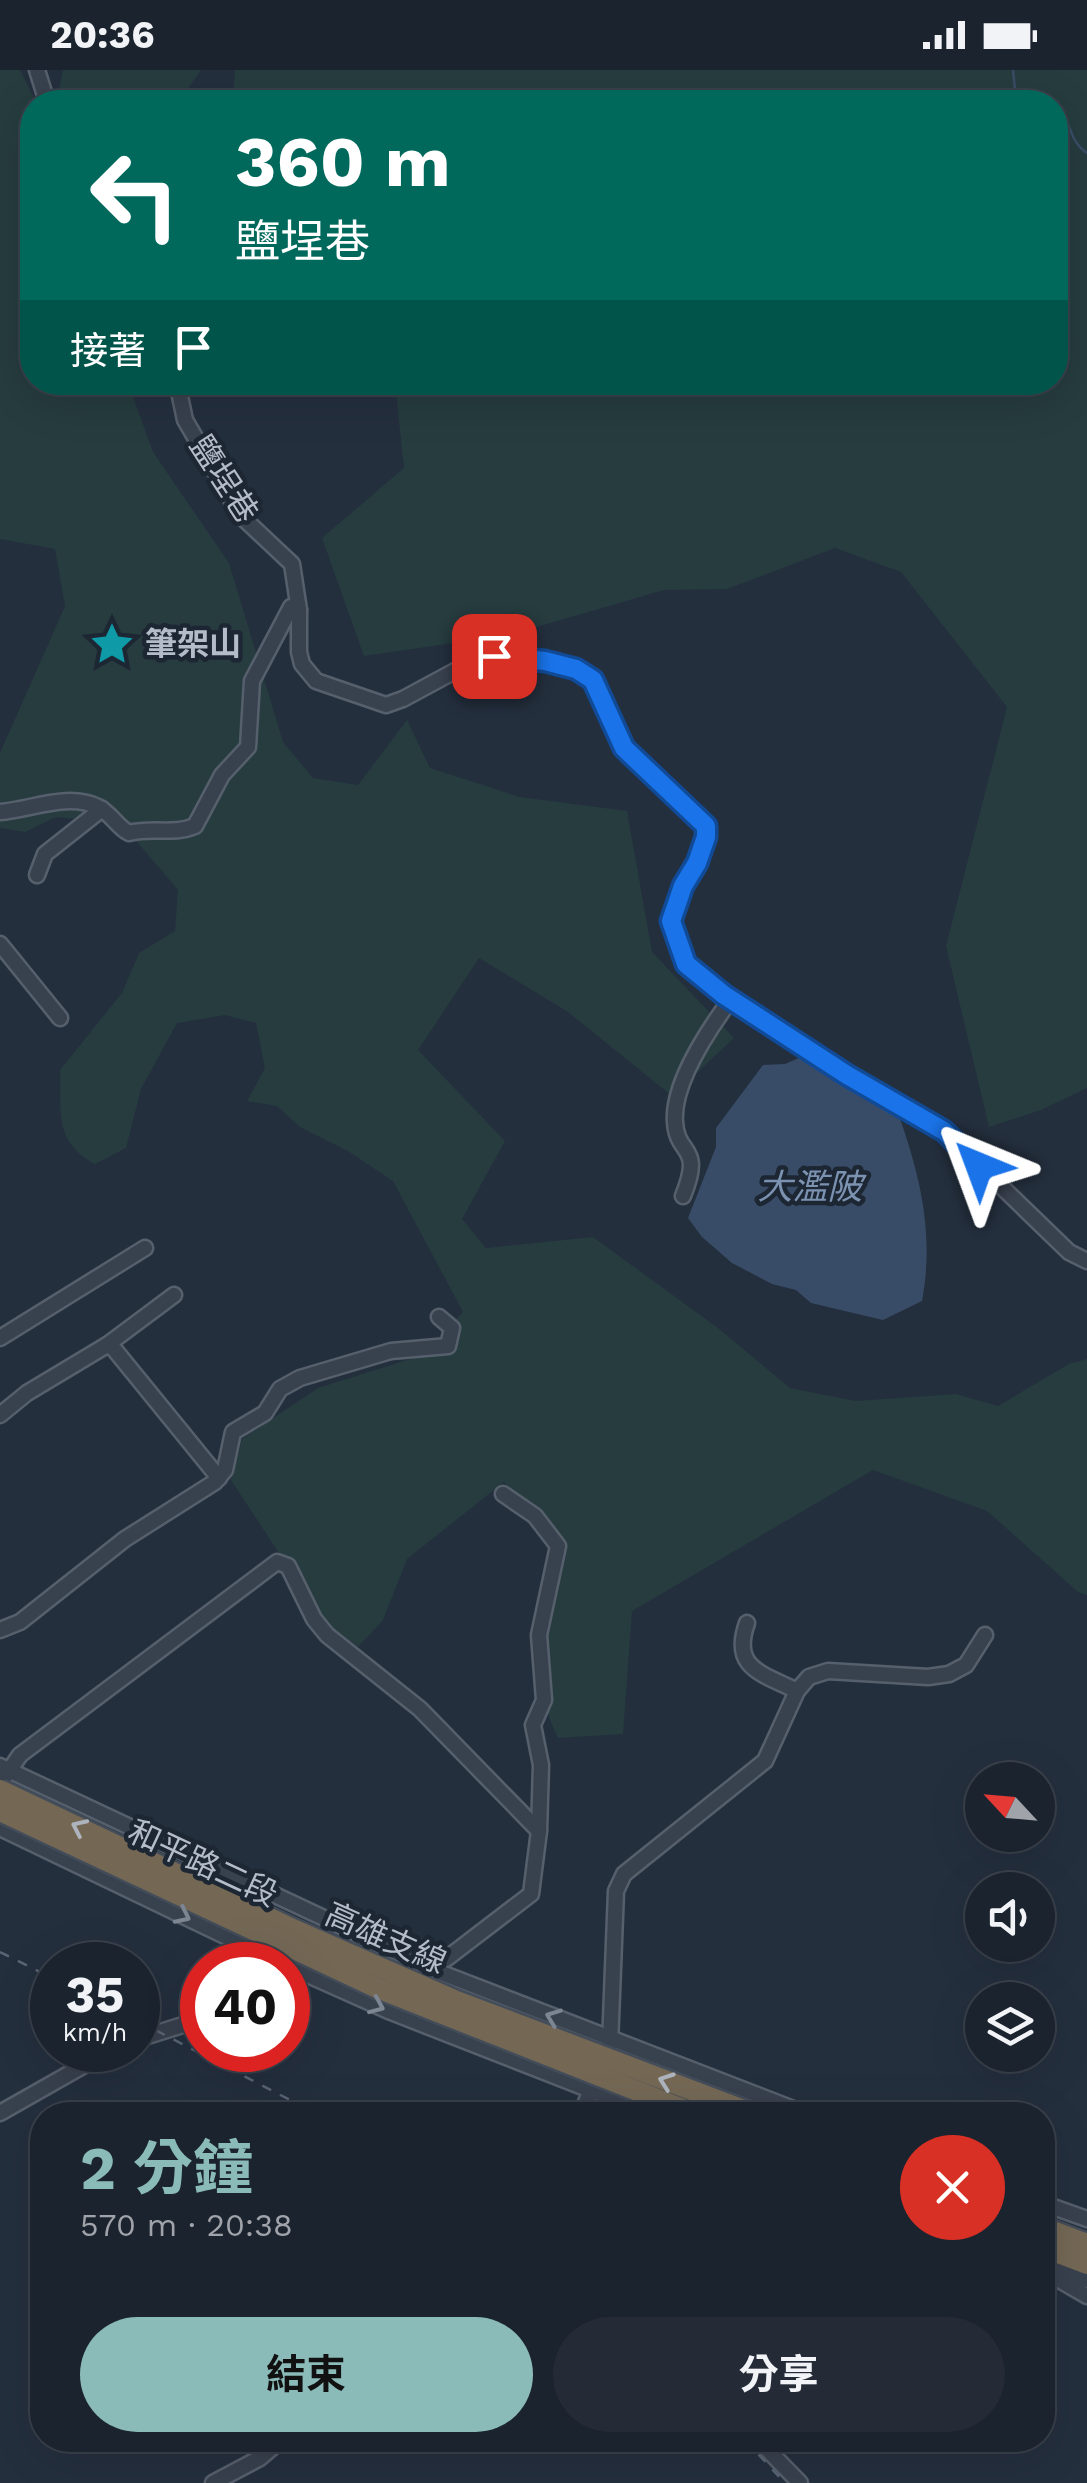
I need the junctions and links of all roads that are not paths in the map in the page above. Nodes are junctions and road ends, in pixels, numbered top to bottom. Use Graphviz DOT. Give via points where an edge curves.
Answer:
graph roads {
  1 [pos="180,395"];
  2 [pos="300,610"];
  3 [pos="102,809"];
  4 [pos="0,812"];
  5 [pos="37,874"];
  6 [pos="0,944"];
  7 [pos="731,999"];
  8 [pos="60,1018"];
  9 [pos="684,1196"];
  10 [pos="145,1248"];
  11 [pos="1087,1261"];
  12 [pos="174,1295"];
  13 [pos="440,1318"];
  14 [pos="0,1338"];
  15 [pos="106,1345"];
  16 [pos="0,1415"];
  17 [pos="219,1478"];
  18 [pos="504,1494"];
  19 [pos="747,1623"];
  20 [pos="0,1630"];
  21 [pos="985,1635"];
  22 [pos="796,1691"];
  23 [pos="6,1769"];
  24 [pos="0,1787"];
  25 [pos="0,1811"];
  26 [pos="0,1828"];
  27 [pos="539,1831"];
  28 [pos="362,1938"];
  29 [pos="231,1942"];
  30 [pos="310,1962"];
  31 [pos="310,1979"];
  32 [pos="613,2038"];
  33 [pos="72,2072"];
  34 [pos="589,2090"];
  35 [pos="585,2102"];
  36 [pos="620,2102"];
  37 [pos="665,2102"];
  38 [pos="724,2102"];
  39 [pos="777,2102"];
  40 [pos="0,2113"];
  41 [pos="1055,2208"];
  42 [pos="1087,2219"];
  43 [pos="1055,2232"];
  44 [pos="1087,2244"];
  45 [pos="1055,2251"];
  46 [pos="1087,2264"];
  47 [pos="1055,2270"];
  48 [pos="1055,2275"];
  49 [pos="1087,2280"];
  50 [pos="1087,2296"];
  51 [pos="267,2452"];
  52 [pos="770,2452"];
  53 [pos="212,2483"];
  54 [pos="800,2483"];
  1 -- 2 [label="street, 鹽埕巷" via="186,420 241,516 292,564"];
  2 -- 3 [label="street" via="291,607 252,681 248,747 222,775 194,826 130,833"];
  2 -- 7 [label="street, 鹽埕巷" via="299,652 308,674 378,704 395,703 494,656 545,661 593,680 624,748 706,826 697,863 674,907 673,935 686,964"];
  3 -- 4 [label="street" via="64,803"];
  3 -- 5 [label="street" via="45,854"];
  6 -- 8 [label="street"];
  7 -- 9 [label="street" via="696,1048 675,1114 692,1160"];
  7 -- 11 [label="street, 鹽埕巷" via="944,1131 1069,1252"];
  10 -- 14 [label="street"];
  12 -- 15 [label="street"];
  13 -- 17 [label="street" via="452,1328 448,1346 342,1363 280,1390 265,1413 234,1432"];
  15 -- 16 [label="street"];
  15 -- 17 [label="street"];
  17 -- 20 [label="street"];
  18 -- 27 [label="street" via="535,1516 558,1546 539,1635"];
  19 -- 22 [label="street" via="740,1644 744,1659"];
  21 -- 22 [label="street" via="966,1665 949,1674 818,1671"];
  22 -- 32 [label="street" via="765,1761 618,1882"];
  23 -- 24 [label="street"];
  23 -- 27 [label="street" via="272,1564 284,1562 327,1635 420,1709"];
  23 -- 28 [label="street, 和平路二段"];
  38 -- 24 [label="highway, 高雄支線, one-way, bridge" via="454,2000"];
  25 -- 37 [label="highway, 高雄支線, bridge" via="377,1988"];
  26 -- 29 [label="street, 和平路二段, one-way"];
  27 -- 28 [label="street" via="531,1894 451,1957 392,1934"];
  28 -- 30 [label="street"];
  32 -- 28 [label="street, 和平路二段, one-way"];
  31 -- 34 [label="street, 和平路二段, one-way"];
  32 -- 34 [label="street"];
  32 -- 39 [label="street, 和平路二段"];
  33 -- 40 [label="street"];
  34 -- 35 [label="street"];
  34 -- 36 [label="street, 和平路二段"];
  41 -- 42 [label="street"];
  43 -- 44 [label="highway"];
  45 -- 46 [label="highway"];
  47 -- 49 [label="street"];
  48 -- 50 [label="street"];
  51 -- 53 [label="street"];
  52 -- 54 [label="street"];
}
